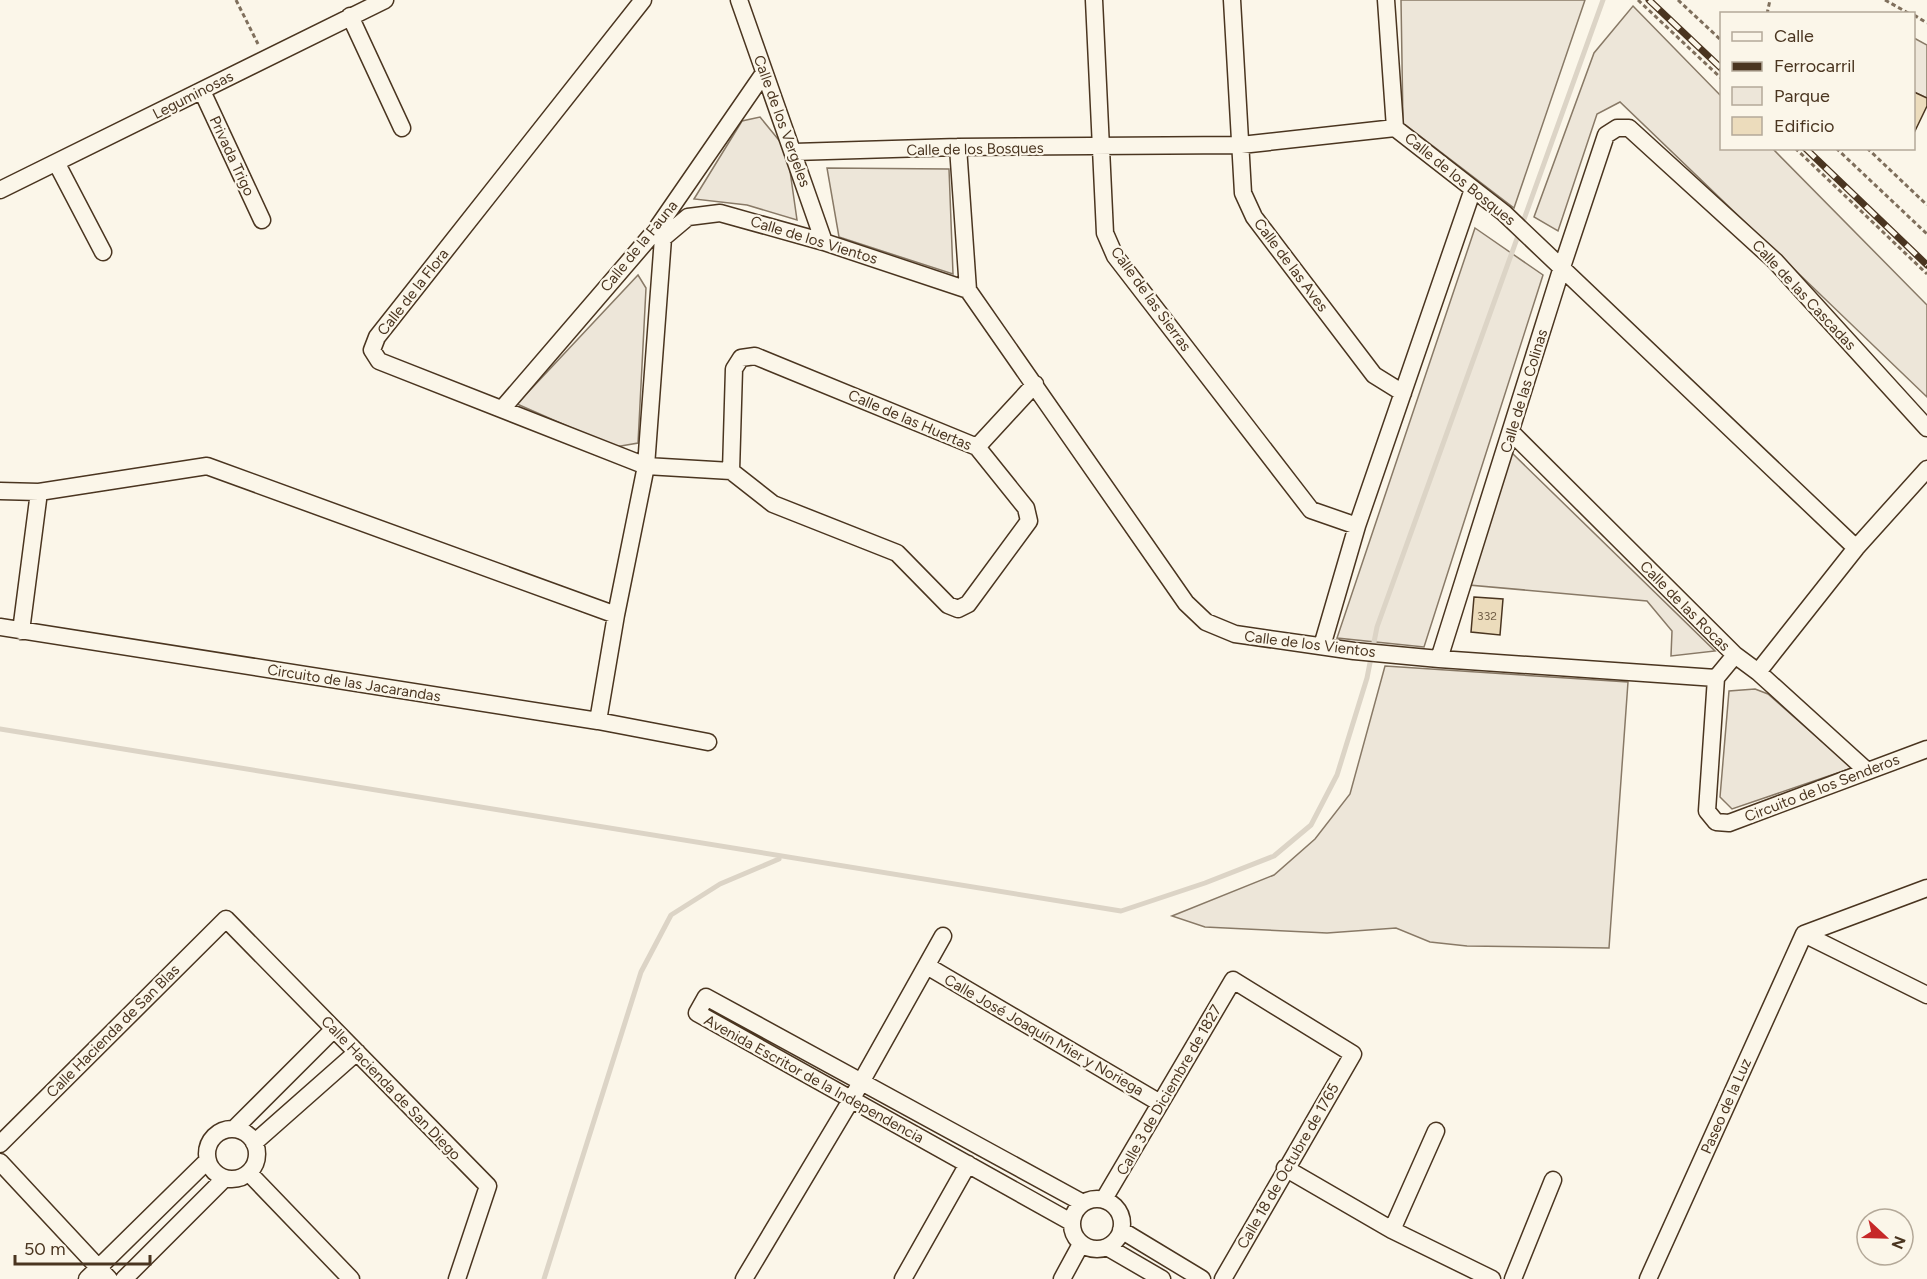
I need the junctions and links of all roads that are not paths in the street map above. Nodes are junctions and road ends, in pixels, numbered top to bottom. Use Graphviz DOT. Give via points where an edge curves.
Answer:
graph roads {
  1 [pos="385,0"];
  2 [pos="644,0"];
  3 [pos="739,0"];
  4 [pos="1094,0"];
  5 [pos="1232,0"];
  6 [pos="1386,0"];
  7 [pos="350,16"];
  8 [pos="764,73"];
  9 [pos="202,91"];
  10 [pos="402,128"];
  11 [pos="1395,128"];
  12 [pos="1617,128"];
  13 [pos="1241,145"];
  14 [pos="958,147"];
  15 [pos="1101,148"];
  16 [pos="794,152"];
  17 [pos="57,164"];
  18 [pos="1473,189"];
  19 [pos="0,190"];
  20 [pos="262,220"];
  21 [pos="659,234"];
  22 [pos="824,242"];
  23 [pos="103,252"];
  24 [pos="1562,267"];
  25 [pos="968,291"];
  26 [pos="1035,384"];
  27 [pos="1403,393"];
  28 [pos="502,409"];
  29 [pos="1927,428"];
  30 [pos="1512,433"];
  31 [pos="977,447"];
  32 [pos="646,466"];
  33 [pos="1927,469"];
  34 [pos="731,471"];
  35 [pos="0,491"];
  36 [pos="39,492"];
  37 [pos="1357,526"];
  38 [pos="1856,548"];
  39 [pos="616,615"];
  40 [pos="0,627"];
  41 [pos="21,631"];
  42 [pos="1322,646"];
  43 [pos="1735,656"];
  44 [pos="1439,659"];
  45 [pos="1758,672"];
  46 [pos="1716,678"];
  47 [pos="598,721"];
  48 [pos="708,742"];
  49 [pos="1927,749"];
  50 [pos="1866,770"];
  51 [pos="1927,888"];
  52 [pos="226,919"];
  53 [pos="1804,934"];
  54 [pos="943,936"];
  55 [pos="927,966"];
  56 [pos="1233,980"];
  57 [pos="1927,995"];
  58 [pos="334,1029"];
  59 [pos="357,1052"];
  60 [pos="862,1081"];
  61 [pos="851,1100"];
  62 [pos="1160,1103"];
  63 [pos="234,1129"];
  64 [pos="1436,1131"];
  65 [pos="254,1143"];
  66 [pos="0,1144"];
  67 [pos="207,1161"];
  68 [pos="0,1162"];
  69 [pos="968,1164"];
  70 [pos="1285,1168"];
  71 [pos="249,1173"];
  72 [pos="224,1179"];
  73 [pos="1553,1180"];
  74 [pos="1104,1199"];
  75 [pos="1083,1203"];
  76 [pos="1071,1222"];
  77 [pos="1121,1230"];
  78 [pos="1392,1230"];
  79 [pos="1081,1244"];
  80 [pos="1107,1246"];
  81 [pos="98,1275"];
  82 [pos="124,1279"];
  83 [pos="351,1279"];
  84 [pos="457,1279"];
  85 [pos="744,1279"];
  86 [pos="903,1279"];
  87 [pos="1062,1279"];
  88 [pos="1162,1279"];
  89 [pos="1202,1279"];
  90 [pos="1223,1279"];
  91 [pos="1492,1279"];
  92 [pos="1513,1279"];
  93 [pos="1648,1279"];
  1 -- 7 [label="street, Leguminosas"];
  2 -- 28 [label="street, Calle de la Flora" via="377,337 372,350 379,361"];
  3 -- 8 [label="street, Calle de los Vergeles"];
  4 -- 15 [label="street, Calle de las Sierras"];
  5 -- 13 [label="street, Calle de las Aves"];
  6 -- 11 [label="street"];
  7 -- 9 [label="street, Leguminosas"];
  7 -- 10 [label="street"];
  8 -- 16 [label="street, Calle de los Vergeles"];
  8 -- 21 [label="street, Calle de la Fauna"];
  9 -- 17 [label="street, Leguminosas"];
  9 -- 20 [label="street, Privada Trigo"];
  11 -- 13 [label="street, Calle de los Bosques"];
  11 -- 18 [label="street, Calle de los Bosques"];
  12 -- 24 [label="street, Calle de las Colinas" via="1606,135"];
  12 -- 29 [label="street, Calle de las Cascadas" via="1629,128 1775,261"];
  13 -- 15 [label="street, Calle de los Bosques"];
  13 -- 27 [label="street, Calle de las Aves" via="1243,193 1254,217 1374,375"];
  14 -- 15 [label="street, Calle de los Bosques"];
  14 -- 16 [label="street, Calle de los Bosques"];
  14 -- 25 [label="street"];
  15 -- 37 [label="street, Calle de las Sierras" via="1105,233 1116,256 1311,510"];
  16 -- 22 [label="street, Calle de los Vergeles"];
  17 -- 19 [label="street, Leguminosas"];
  17 -- 23 [label="street"];
  18 -- 24 [label="street, Calle de los Bosques"];
  18 -- 27 [label="street"];
  21 -- 22 [label="street, Calle de los Vientos" via="688,217 720,213"];
  21 -- 28 [label="street, Calle de la Fauna"];
  21 -- 32 [label="street"];
  22 -- 25 [label="street, Calle de los Vientos"];
  24 -- 30 [label="street, Calle de las Colinas"];
  24 -- 38 [label="street, Calle de los Bosques"];
  25 -- 26 [label="street, Calle de los Vientos"];
  26 -- 31 [label="street"];
  26 -- 42 [label="street, Calle de los Vientos" via="1186,603 1206,622 1235,634"];
  27 -- 37 [label="street"];
  28 -- 32 [label="street, Calle de la Flora"];
  30 -- 43 [label="street, Calle de las Rocas"];
  30 -- 44 [label="street, Calle de las Colinas"];
  31 -- 34 [label="street, Calle de las Huertas" via="755,356 741,358 734,369"];
  31 -- 34 [label="street, Calle de las Huertas" via="1026,508 1029,521 968,604 958,609 948,605 897,553 773,504"];
  32 -- 34 [label="street"];
  32 -- 39 [label="street"];
  33 -- 38 [label="street"];
  35 -- 36 [label="street"];
  36 -- 39 [label="street" via="207,466"];
  36 -- 41 [label="street"];
  37 -- 42 [label="street"];
  38 -- 45 [label="street"];
  39 -- 47 [label="street"];
  40 -- 41 [label="street, Circuito de las Jacarandas"];
  41 -- 47 [label="street, Circuito de las Jacarandas"];
  42 -- 44 [label="street, Calle de los Vientos"];
  43 -- 45 [label="street, Calle de las Rocas"];
  43 -- 46 [label="street"];
  44 -- 46 [label="street, Calle de los Vientos"];
  45 -- 50 [label="street, Calle de las Rocas"];
  46 -- 50 [label="street, Circuito de los Senderos" via="1707,811 1716,822 1729,823"];
  47 -- 48 [label="street, Circuito de las Jacarandas"];
  49 -- 50 [label="street, Circuito de los Senderos"];
  51 -- 53 [label="street"];
  52 -- 58 [label="street, Calle Hacienda de San Diego"];
  52 -- 66 [label="street, Calle Hacienda de San Blas"];
  53 -- 57 [label="street"];
  53 -- 93 [label="street, Paseo de la Luz"];
  54 -- 55 [label="street"];
  55 -- 60 [label="street"];
  55 -- 62 [label="street, Calle José Joaquín Mier y Noriega"];
  56 -- 62 [label="street, Calle 3 de Diciembre de 1827"];
  56 -- 70 [label="street, Calle 18 de Octubre de 1765" via="1353,1054"];
  58 -- 59 [label="street, Calle Hacienda de San Diego"];
  58 -- 63 [label="street"];
  59 -- 65 [label="street"];
  59 -- 84 [label="street, Calle Hacienda de San Diego" via="488,1186"];
  60 -- 61 [label="street"];
  60 -- 61 [label="street, Avenida Escritor de la Independencia" via="706,997 697,1013"];
  60 -- 75 [label="street, Avenida Escritor de la Independencia"];
  61 -- 69 [label="street, Avenida Escritor de la Independencia"];
  61 -- 85 [label="street"];
  62 -- 74 [label="street, Calle 3 de Diciembre de 1827"];
  63 -- 65 [label="street" via="246,1133"];
  63 -- 67 [label="street" via="215,1135 207,1147"];
  64 -- 78 [label="street"];
  65 -- 71 [label="street" via="257,1159"];
  67 -- 72 [label="street" via="216,1175"];
  67 -- 81 [label="street"];
  68 -- 81 [label="street"];
  69 -- 76 [label="street, Avenida Escritor de la Independencia"];
  69 -- 86 [label="street"];
  70 -- 78 [label="street"];
  70 -- 90 [label="street, Calle 18 de Octubre de 1765"];
  71 -- 72 [label="street" via="233,1180"];
  71 -- 83 [label="street"];
  72 -- 82 [label="street"];
  73 -- 92 [label="street"];
  74 -- 75 [label="street"];
  74 -- 77 [label="street" via="1120,1215"];
  75 -- 76 [label="street"];
  76 -- 79 [label="street"];
  77 -- 80 [label="street"];
  77 -- 89 [label="street"];
  78 -- 91 [label="street"];
  79 -- 80 [label="street" via="1098,1249"];
  79 -- 87 [label="street"];
  80 -- 88 [label="street"];
}
